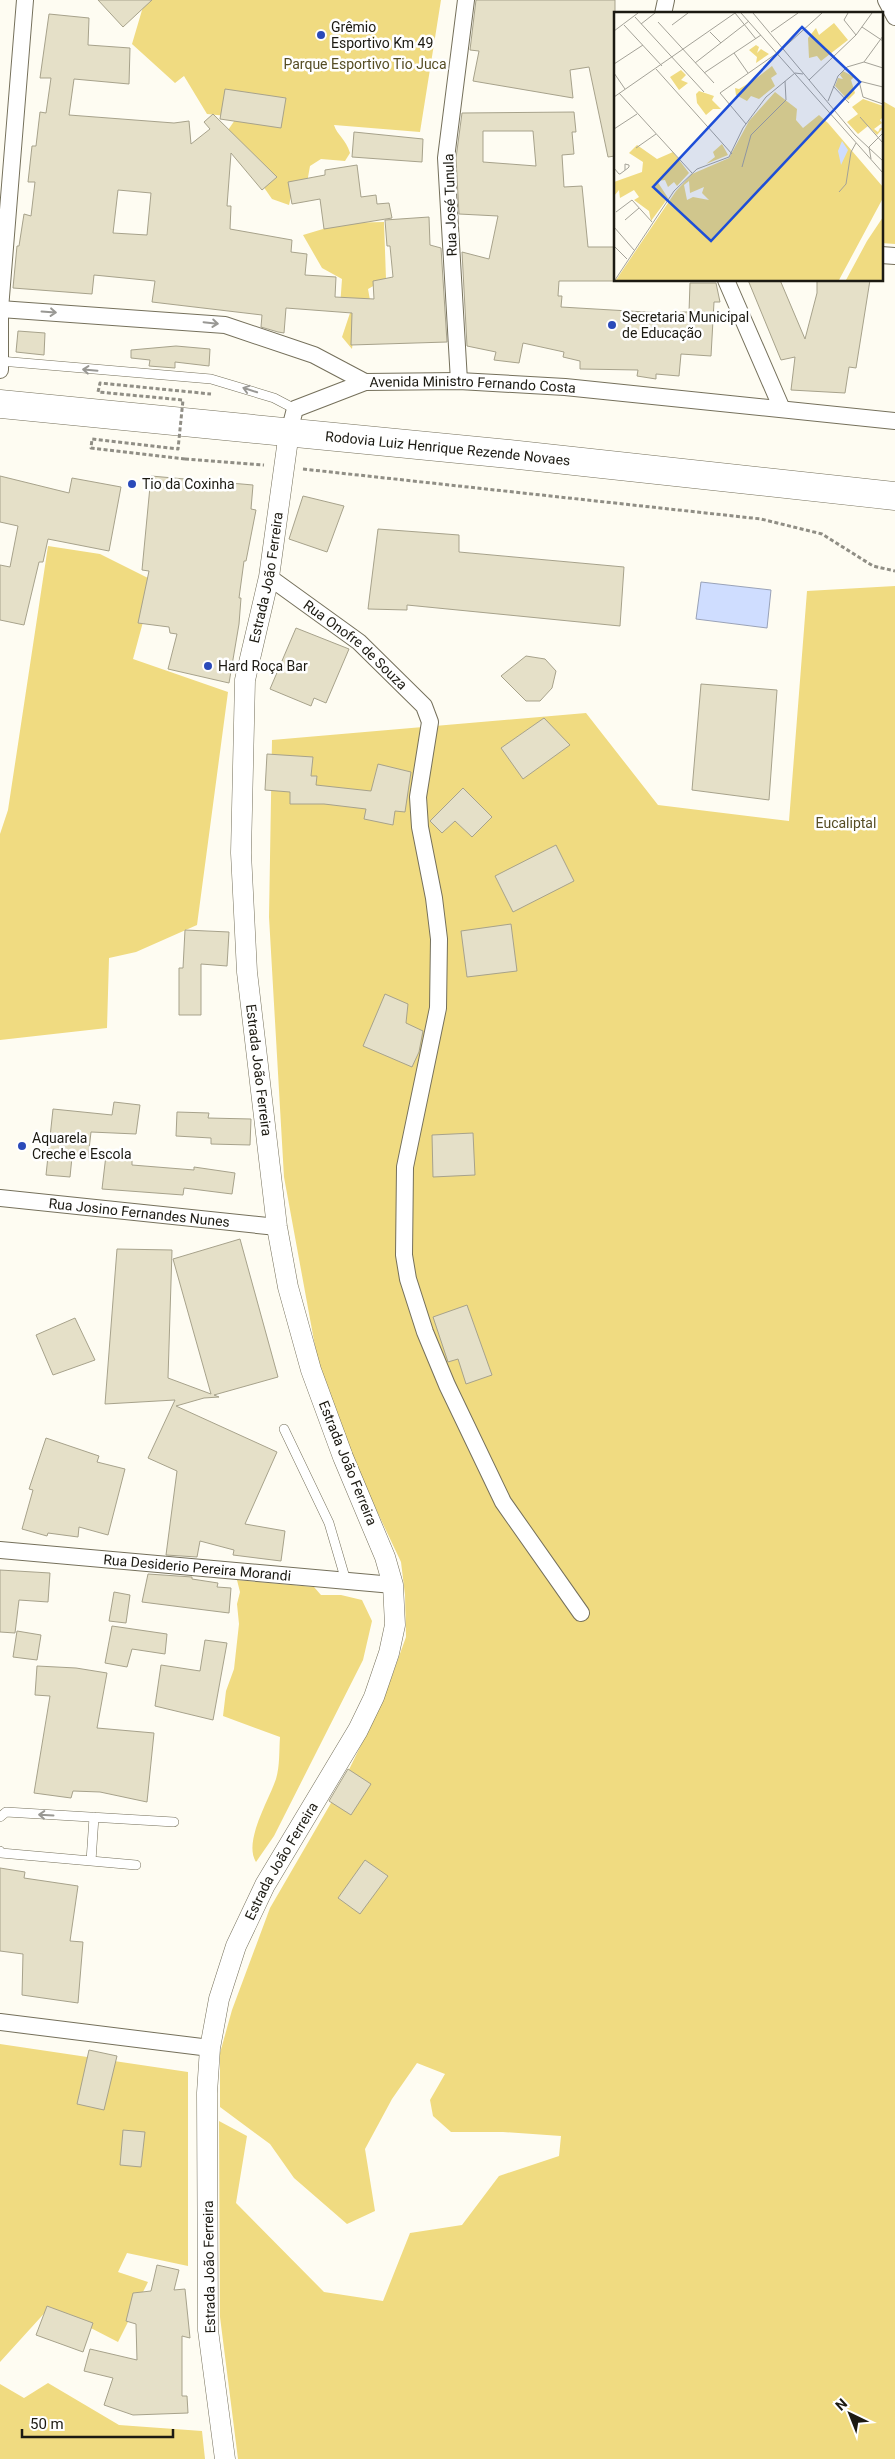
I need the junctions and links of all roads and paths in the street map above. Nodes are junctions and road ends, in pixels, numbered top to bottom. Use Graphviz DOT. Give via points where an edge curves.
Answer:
graph roads {
  1 [pos="25,0"];
  2 [pos="466,0"];
  3 [pos="886,0"];
  4 [pos="895,17"];
  5 [pos="882,255"];
  6 [pos="895,256"];
  7 [pos="726,281"];
  8 [pos="0,309"];
  9 [pos="1,364"];
  10 [pos="459,380"];
  11 [pos="365,382"];
  12 [pos="211,394"];
  13 [pos="0,404"];
  14 [pos="782,410"];
  15 [pos="292,420"];
  16 [pos="895,421"];
  17 [pos="285,466"];
  18 [pos="895,496"];
  19 [pos="895,571"];
  20 [pos="269,577"];
  21 [pos="0,1198"];
  22 [pos="277,1227"];
  23 [pos="284,1429"];
  24 [pos="0,1550"];
  25 [pos="346,1580"];
  26 [pos="393,1585"];
  27 [pos="582,1613"];
  28 [pos="0,1817"];
  29 [pos="94,1817"];
  30 [pos="174,1822"];
  31 [pos="0,1851"];
  32 [pos="92,1861"];
  33 [pos="136,1865"];
  34 [pos="0,2022"];
  35 [pos="210,2048"];
  36 [pos="226,2459"];
  1 -- 8 [label="street"];
  2 -- 10 [label="street, Rua José Tunula" via="446,158"];
  3 -- 4 [label="street"];
  5 -- 6 [label="street"];
  7 -- 14 [label="street"];
  8 -- 9 [label="street"];
  8 -- 11 [label="street, Avenida Ministro Fernando Costa, one-way" via="225,325 314,355"];
  15 -- 9 [label="lane, one-way" via="274,398 211,378"];
  10 -- 11 [label="street, Avenida Ministro Fernando Costa"];
  10 -- 14 [label="street, Avenida Ministro Fernando Costa" via="565,387"];
  11 -- 15 [label="street"];
  12 -- 17 [label="path, bridge" via="100,383 98,392 183,400 178,449 92,439 91,448"];
  13 -- 15 [label="highway, Rodovia Luiz Henrique Rezende Novaes"];
  14 -- 16 [label="street, Avenida Ministro Fernando Costa"];
  15 -- 17 [label="street, Estrada João Ferreira"];
  15 -- 18 [label="highway, Rodovia Luiz Henrique Rezende Novaes"];
  17 -- 19 [label="path" via="761,519 822,534 873,566"];
  17 -- 20 [label="street, Estrada João Ferreira"];
  20 -- 22 [label="street, Estrada João Ferreira" via="245,680 241,853 247,972"];
  20 -- 27 [label="street, Rua Onofre de Souza" via="359,642 424,706 430,722 418,796 420,827 439,939 438,1008 405,1167 404,1255 408,1279 447,1385 503,1502"];
  21 -- 22 [label="street, Rua Josino Fernandes Nunes"];
  22 -- 26 [label="street, Estrada João Ferreira" via="288,1287 311,1370 343,1457 379,1539"];
  23 -- 25 [label="lane" via="329,1523"];
  24 -- 25 [label="street, Rua Desiderio Pereira Morandi"];
  25 -- 26 [label="street, Rua Desiderio Pereira Morandi"];
  26 -- 35 [label="street, Estrada João Ferreira" via="394,1632 377,1689 358,1730 265,1885 248,1920 226,1975"];
  29 -- 28 [label="lane, one-way" via="6,1812"];
  29 -- 30 [label="lane"];
  29 -- 32 [label="lane"];
  31 -- 32 [label="lane"];
  32 -- 33 [label="lane"];
  34 -- 35 [label="street"];
  35 -- 36 [label="street, Estrada João Ferreira" via="206,2126 208,2330"];
}
